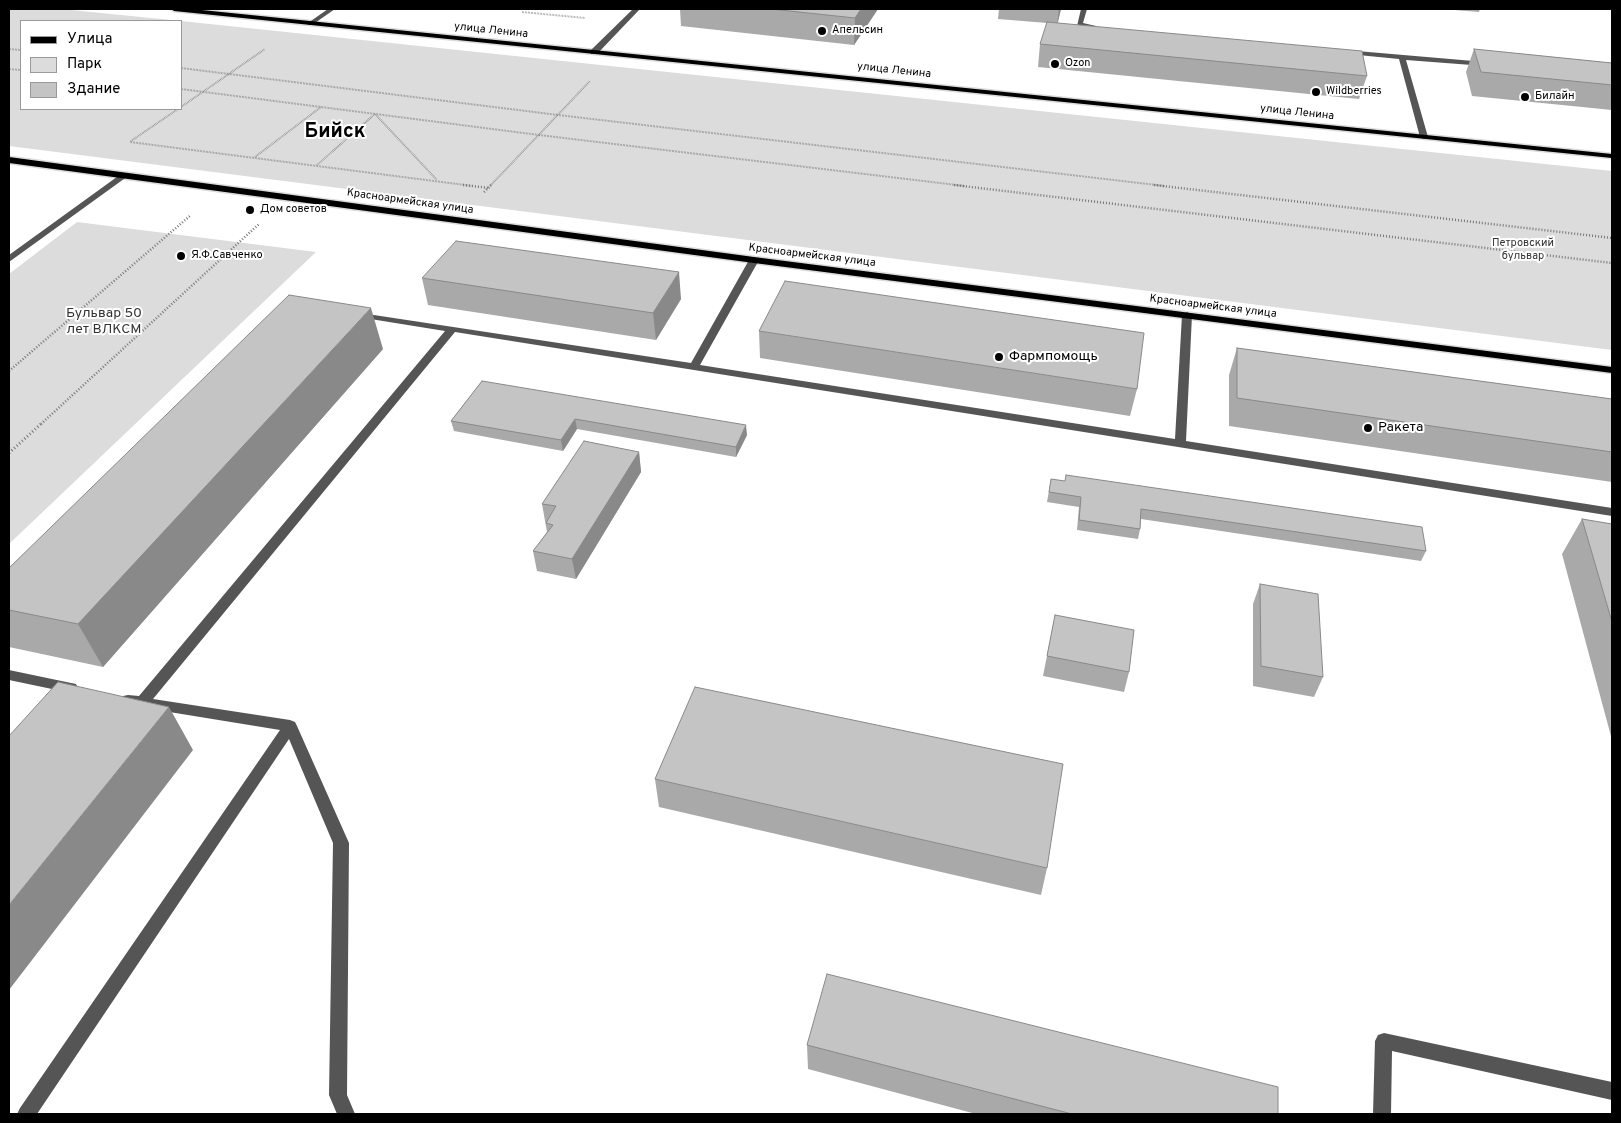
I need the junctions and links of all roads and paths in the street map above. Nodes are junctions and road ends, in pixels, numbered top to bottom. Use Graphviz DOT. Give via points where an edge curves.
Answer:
graph roads {
  1 [pos="174,9"];
  2 [pos="332,9"];
  3 [pos="526,9"];
  4 [pos="637,9"];
  5 [pos="1084,9"];
  6 [pos="513,12"];
  7 [pos="523,12"];
  8 [pos="624,22"];
  9 [pos="310,24"];
  10 [pos="1099,27"];
  11 [pos="269,46"];
  12 [pos="1344,51"];
  13 [pos="594,52"];
  14 [pos="1402,57"];
  15 [pos="1498,65"];
  16 [pos="182,68"];
  17 [pos="229,74"];
  18 [pos="593,78"];
  19 [pos="182,89"];
  20 [pos="204,91"];
  21 [pos="321,106"];
  22 [pos="182,107"];
  23 [pos="177,110"];
  24 [pos="375,114"];
  25 [pos="558,115"];
  26 [pos="538,135"];
  27 [pos="1424,137"];
  28 [pos="130,142"];
  29 [pos="124,146"];
  30 [pos="1612,156"];
  31 [pos="255,157"];
  32 [pos="9,160"];
  33 [pos="317,165"];
  34 [pos="124,176"];
  35 [pos="438,181"];
  36 [pos="490,188"];
  37 [pos="484,192"];
  38 [pos="195,211"];
  39 [pos="263,220"];
  40 [pos="1612,238"];
  41 [pos="9,260"];
  42 [pos="754,260"];
  43 [pos="1612,263"];
  44 [pos="348,313"];
  45 [pos="1187,315"];
  46 [pos="452,329"];
  47 [pos="694,367"];
  48 [pos="1612,370"];
  49 [pos="9,371"];
  50 [pos="1180,444"];
  51 [pos="9,452"];
  52 [pos="1612,512"];
  53 [pos="9,675"];
  54 [pos="86,691"];
  55 [pos="114,697"];
  56 [pos="142,702"];
  57 [pos="290,726"];
  58 [pos="1612,1091"];
  59 [pos="26,1114"];
  60 [pos="346,1114"];
  61 [pos="1382,1114"];
  1 -- 9 [label="main road, улица Ленина"];
  2 -- 9 [label="lane"];
  3 -- 7 [label="path"];
  4 -- 8 [label="lane"];
  5 -- 10 [label="lane" via="1079,25"];
  6 -- 7 [label="path"];
  7 -- 8 [label="path"];
  8 -- 13 [label="lane"];
  9 -- 13 [label="main road, улица Ленина"];
  11 -- 17 [label="path"];
  12 -- 14 [label="lane"];
  13 -- 27 [label="main road, улица Ленина"];
  14 -- 15 [label="lane"];
  14 -- 27 [label="lane"];
  16 -- 17 [label="path"];
  17 -- 20 [label="path"];
  17 -- 25 [label="path"];
  18 -- 25 [label="path"];
  19 -- 20 [label="path"];
  20 -- 21 [label="path"];
  20 -- 22 [label="path"];
  21 -- 24 [label="path"];
  21 -- 31 [label="path"];
  23 -- 28 [label="path"];
  24 -- 26 [label="path"];
  24 -- 33 [label="path"];
  24 -- 35 [label="path"];
  25 -- 26 [label="path"];
  25 -- 40 [label="path"];
  26 -- 36 [label="path"];
  26 -- 43 [label="path"];
  27 -- 30 [label="main road, улица Ленина"];
  28 -- 29 [label="path"];
  28 -- 31 [label="path"];
  31 -- 33 [label="path"];
  32 -- 34 [label="main road, Красноармейская улица"];
  33 -- 35 [label="path"];
  34 -- 41 [label="lane"];
  34 -- 42 [label="main road, Красноармейская улица"];
  35 -- 36 [label="path"];
  36 -- 37 [label="path"];
  38 -- 49 [label="path"];
  39 -- 51 [label="path"];
  42 -- 45 [label="main road, Красноармейская улица"];
  42 -- 47 [label="lane"];
  44 -- 46 [label="lane"];
  45 -- 48 [label="main road, Красноармейская улица"];
  45 -- 50 [label="lane"];
  46 -- 47 [label="lane"];
  46 -- 56 [label="lane"];
  47 -- 50 [label="lane"];
  50 -- 52 [label="lane"];
  53 -- 54 [label="lane"];
  55 -- 56 [label="lane"];
  56 -- 57 [label="lane"];
  57 -- 59 [label="lane"];
  57 -- 60 [label="lane" via="341,843 338,1095"];
  58 -- 61 [label="lane" via="1384,1041"];
}
